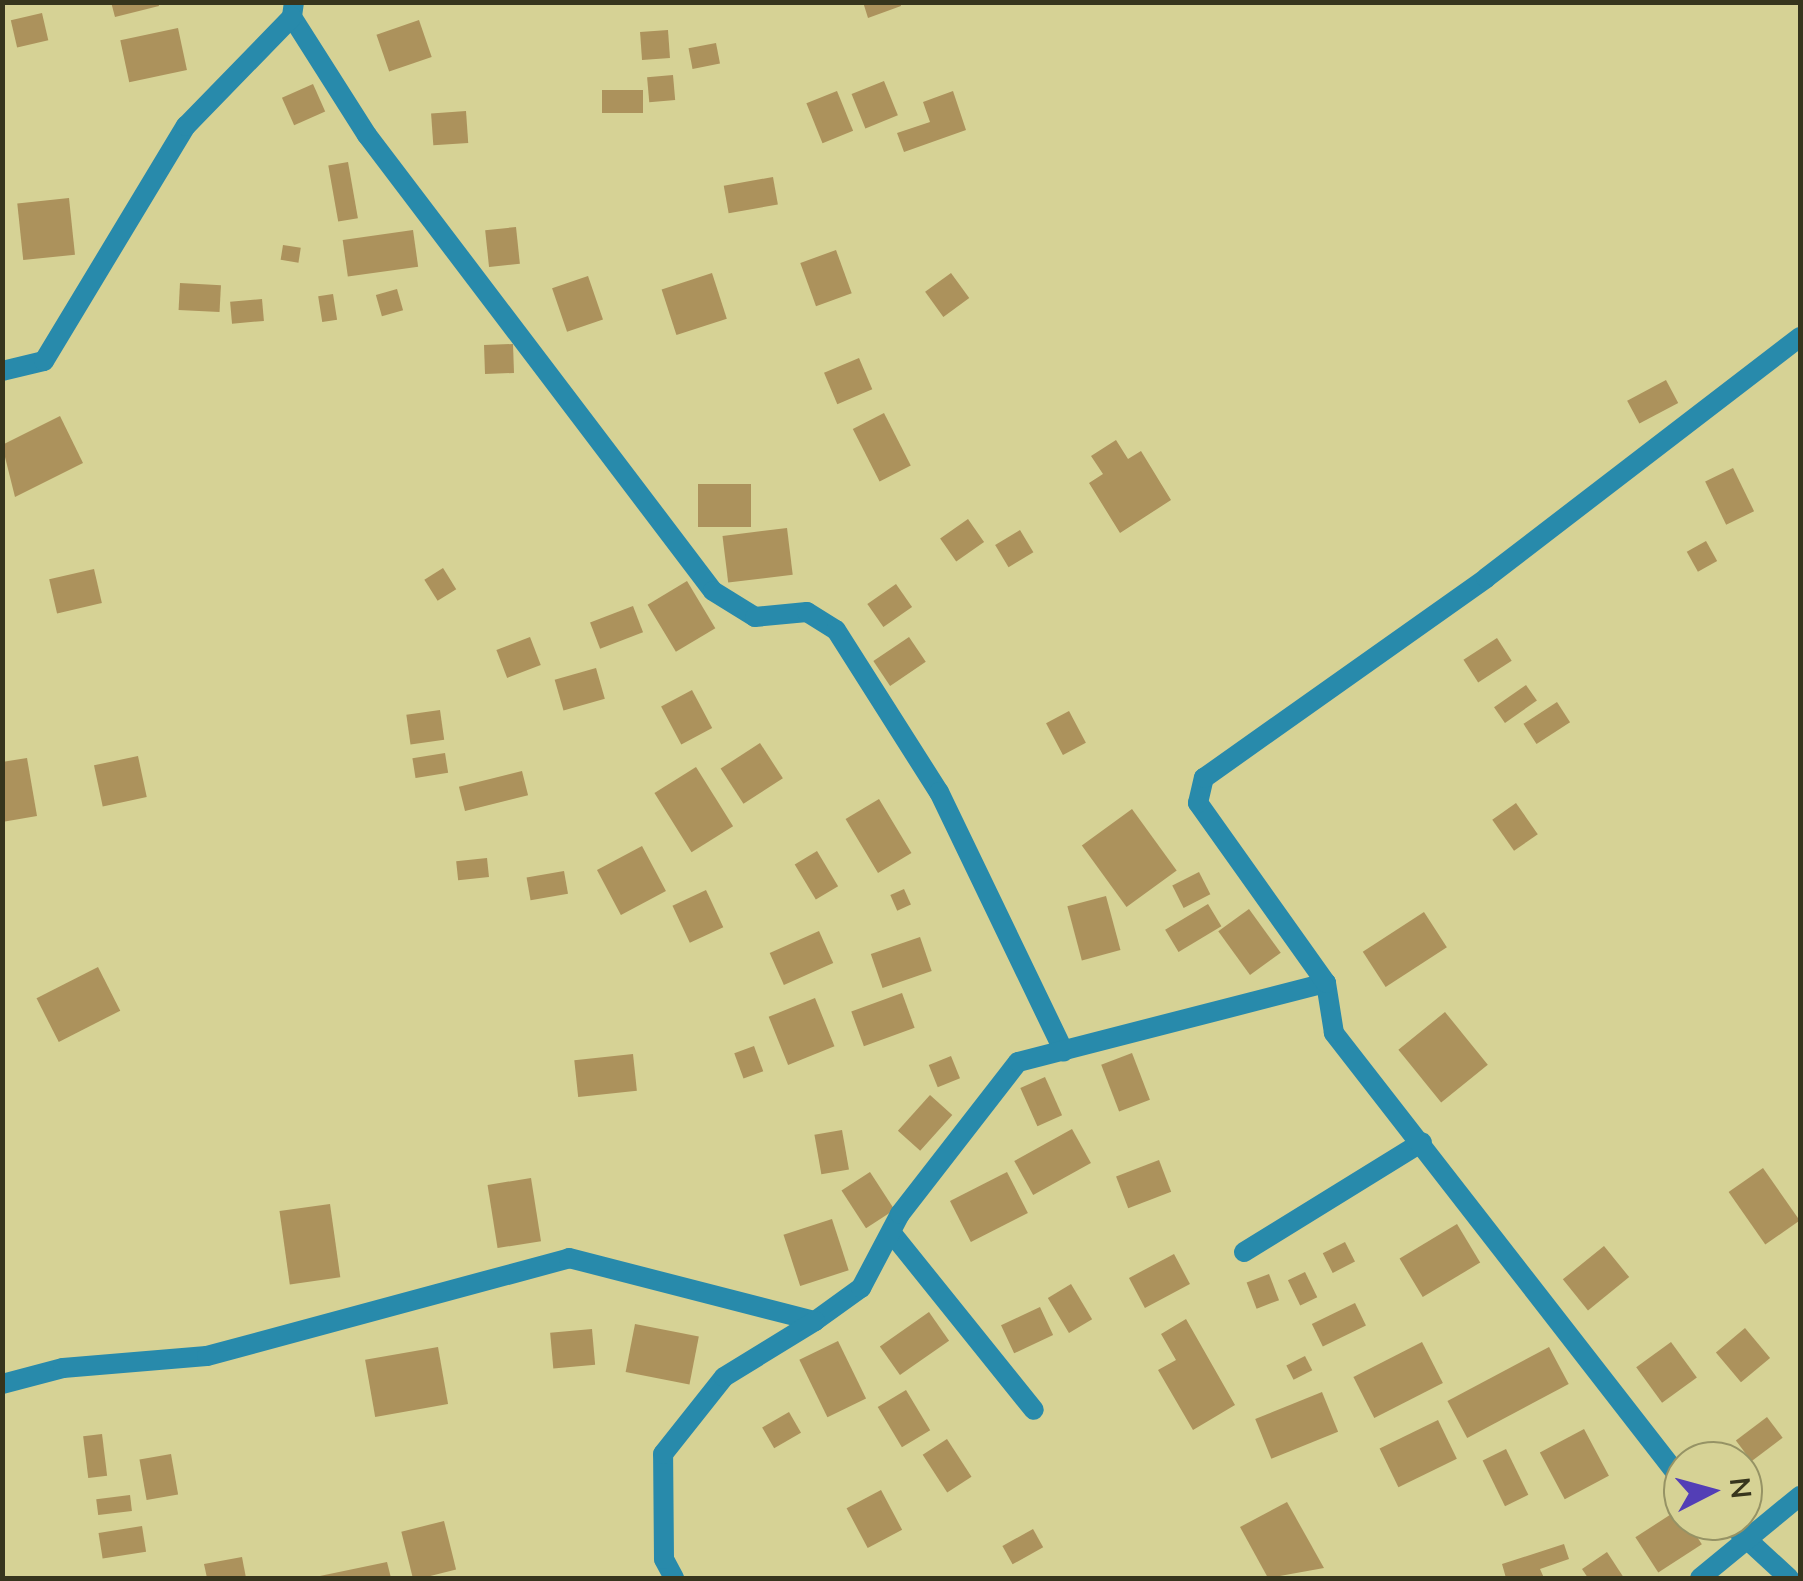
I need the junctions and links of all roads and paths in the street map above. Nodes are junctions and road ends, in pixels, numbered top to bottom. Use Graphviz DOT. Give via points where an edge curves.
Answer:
graph roads {
  1 [pos="293,10"];
  2 [pos="1800,336"];
  3 [pos="2,371"];
  4 [pos="1326,982"];
  5 [pos="1064,1052"];
  6 [pos="1422,1142"];
  7 [pos="894,1236"];
  8 [pos="1244,1252"];
  9 [pos="815,1321"];
  10 [pos="2,1384"];
  11 [pos="1034,1410"];
  12 [pos="1663,1456"];
  13 [pos="1800,1496"];
  14 [pos="1763,1525"];
  15 [pos="1743,1541"];
  16 [pos="1750,1541"];
  17 [pos="674,1578"];
  18 [pos="1700,1578"];
  19 [pos="1789,1578"];
  1 -- 3 [label="street" via="186,126 44,361"];
  1 -- 5 [label="street" via="389,166 713,592 756,617 807,612 836,630 939,792"];
  2 -- 4 [label="street" via="1486,578 1204,778 1198,803"];
  4 -- 5 [label="street"];
  4 -- 6 [label="street" via="1334,1033"];
  5 -- 7 [label="street" via="1018,1062 900,1214"];
  6 -- 8 [label="street"];
  6 -- 12 [label="street"];
  7 -- 9 [label="street" via="861,1288"];
  7 -- 11 [label="street"];
  9 -- 10 [label="street" via="570,1258 206,1356 63,1368"];
  9 -- 17 [label="street" via="724,1377 663,1454 664,1559"];
  13 -- 14 [label="street"];
  15 -- 18 [label="street"];
  16 -- 19 [label="street"];
}
